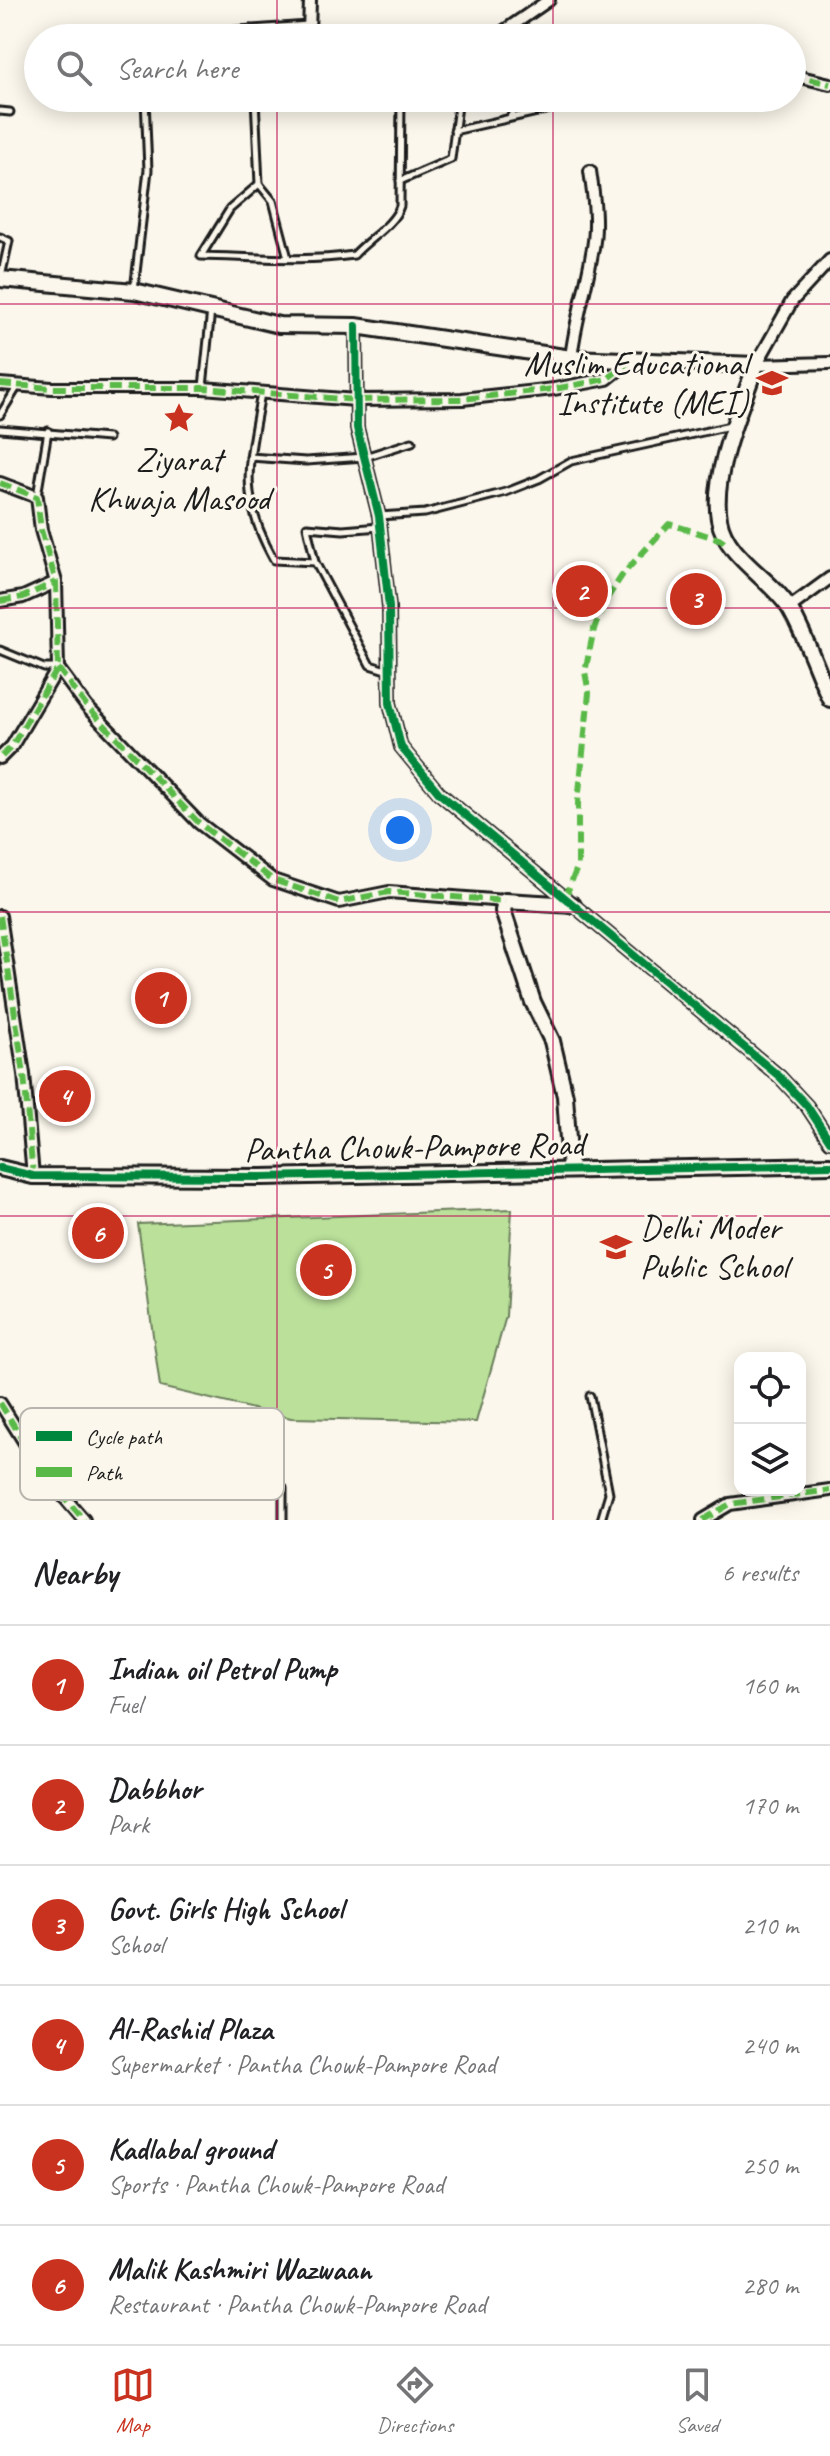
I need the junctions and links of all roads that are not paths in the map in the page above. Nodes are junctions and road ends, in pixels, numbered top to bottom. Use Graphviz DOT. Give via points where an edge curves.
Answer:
graph roads {
  1 [pos="310,0"];
  2 [pos="549,0"];
  3 [pos="309,24"];
  4 [pos="514,24"];
  5 [pos="806,78"];
  6 [pos="830,84"];
  7 [pos="0,111"];
  8 [pos="10,112"];
  9 [pos="146,112"];
  10 [pos="256,112"];
  11 [pos="401,112"];
  12 [pos="457,112"];
  13 [pos="513,112"];
  14 [pos="534,112"];
  15 [pos="510,117"];
  16 [pos="454,131"];
  17 [pos="590,171"];
  18 [pos="400,181"];
  19 [pos="259,184"];
  20 [pos="0,237"];
  21 [pos="288,258"];
  22 [pos="830,260"];
  23 [pos="0,279"];
  24 [pos="134,291"];
  25 [pos="211,309"];
  26 [pos="356,326"];
  27 [pos="571,358"];
  28 [pos="630,361"];
  29 [pos="830,363"];
  30 [pos="756,365"];
  31 [pos="0,384"];
  32 [pos="19,384"];
  33 [pos="203,388"];
  34 [pos="261,392"];
  35 [pos="356,400"];
  36 [pos="0,415"];
  37 [pos="735,425"];
  38 [pos="0,429"];
  39 [pos="48,431"];
  40 [pos="108,438"];
  41 [pos="412,442"];
  42 [pos="250,457"];
  43 [pos="365,457"];
  44 [pos="0,483"];
  45 [pos="37,497"];
  46 [pos="379,521"];
  47 [pos="315,562"];
  48 [pos="830,578"];
  49 [pos="56,582"];
  50 [pos="0,601"];
  51 [pos="789,608"];
  52 [pos="0,650"];
  53 [pos="58,668"];
  54 [pos="390,672"];
  55 [pos="830,699"];
  56 [pos="0,758"];
  57 [pos="505,901"];
  58 [pos="573,905"];
  59 [pos="0,916"];
  60 [pos="2,943"];
  61 [pos="830,1141"];
  62 [pos="830,1165"];
  63 [pos="0,1168"];
  64 [pos="570,1168"];
  65 [pos="33,1176"];
  66 [pos="590,1396"];
  67 [pos="0,1403"];
  68 [pos="20,1435"];
  69 [pos="830,1490"];
  70 [pos="67,1500"];
  71 [pos="84,1520"];
  72 [pos="601,1520"];
  73 [pos="703,1520"];
  1 -- 3 [label="street"];
  2 -- 4 [label="street"];
  5 -- 6 [label="street"];
  7 -- 8 [label="lane"];
  9 -- 24 [label="lane" via="148,170"];
  10 -- 19 [label="lane"];
  11 -- 18 [label="lane"];
  12 -- 16 [label="lane"];
  13 -- 15 [label="lane"];
  14 -- 15 [label="lane"];
  15 -- 16 [label="lane"];
  16 -- 18 [label="lane" via="451,159"];
  17 -- 27 [label="street" via="596,210 593,252 576,313"];
  18 -- 21 [label="lane" via="397,217 354,255"];
  19 -- 21 [label="lane" via="273,201"];
  19 -- 21 [label="lane" via="230,209 201,256"];
  20 -- 23 [label="lane" via="9,241"];
  22 -- 30 [label="street" via="792,301"];
  23 -- 24 [label="street"];
  24 -- 25 [label="street"];
  25 -- 26 [label="street" via="279,325"];
  25 -- 33 [label="lane"];
  26 -- 27 [label="street"];
  26 -- 35 [label="street"];
  27 -- 28 [label="street"];
  28 -- 30 [label="street"];
  28 -- 35 [label="street" via="607,379 554,389 462,399"];
  29 -- 30 [label="street"];
  30 -- 37 [label="street"];
  31 -- 32 [label="street"];
  32 -- 33 [label="street"];
  32 -- 36 [label="lane"];
  33 -- 34 [label="street"];
  34 -- 35 [label="street"];
  34 -- 42 [label="lane"];
  35 -- 43 [label="street"];
  37 -- 46 [label="lane" via="571,461 506,492"];
  37 -- 51 [label="street" via="721,475 718,518 728,546"];
  38 -- 39 [label="lane"];
  39 -- 40 [label="lane"];
  39 -- 45 [label="lane"];
  41 -- 43 [label="lane"];
  42 -- 43 [label="lane"];
  42 -- 47 [label="lane" via="248,496 256,527 274,560"];
  43 -- 46 [label="street"];
  44 -- 45 [label="street"];
  45 -- 49 [label="street"];
  46 -- 47 [label="lane" via="343,530 307,527"];
  46 -- 54 [label="street"];
  47 -- 54 [label="lane" via="370,665"];
  48 -- 51 [label="street"];
  49 -- 50 [label="street"];
  49 -- 53 [label="street"];
  51 -- 55 [label="street"];
  52 -- 53 [label="lane" via="44,668"];
  53 -- 56 [label="street"];
  53 -- 57 [label="street" via="87,707 199,823 273,880 339,902 389,892"];
  54 -- 58 [label="street" via="390,703 401,747 439,793"];
  57 -- 58 [label="street"];
  57 -- 64 [label="street" via="503,911 533,1002 552,1041 565,1096"];
  58 -- 61 [label="street" via="780,1077"];
  59 -- 60 [label="street"];
  60 -- 65 [label="street" via="24,1074"];
  62 -- 64 [label="street, Pantha Chowk-Pampore Road"];
  63 -- 65 [label="street, Pantha Chowk-Pampore Road"];
  64 -- 65 [label="street, Pantha Chowk-Pampore Road" via="262,1177"];
  66 -- 72 [label="lane" via="609,1493"];
  67 -- 68 [label="street"];
  69 -- 73 [label="street" via="730,1504"];
  70 -- 71 [label="street"];
}
